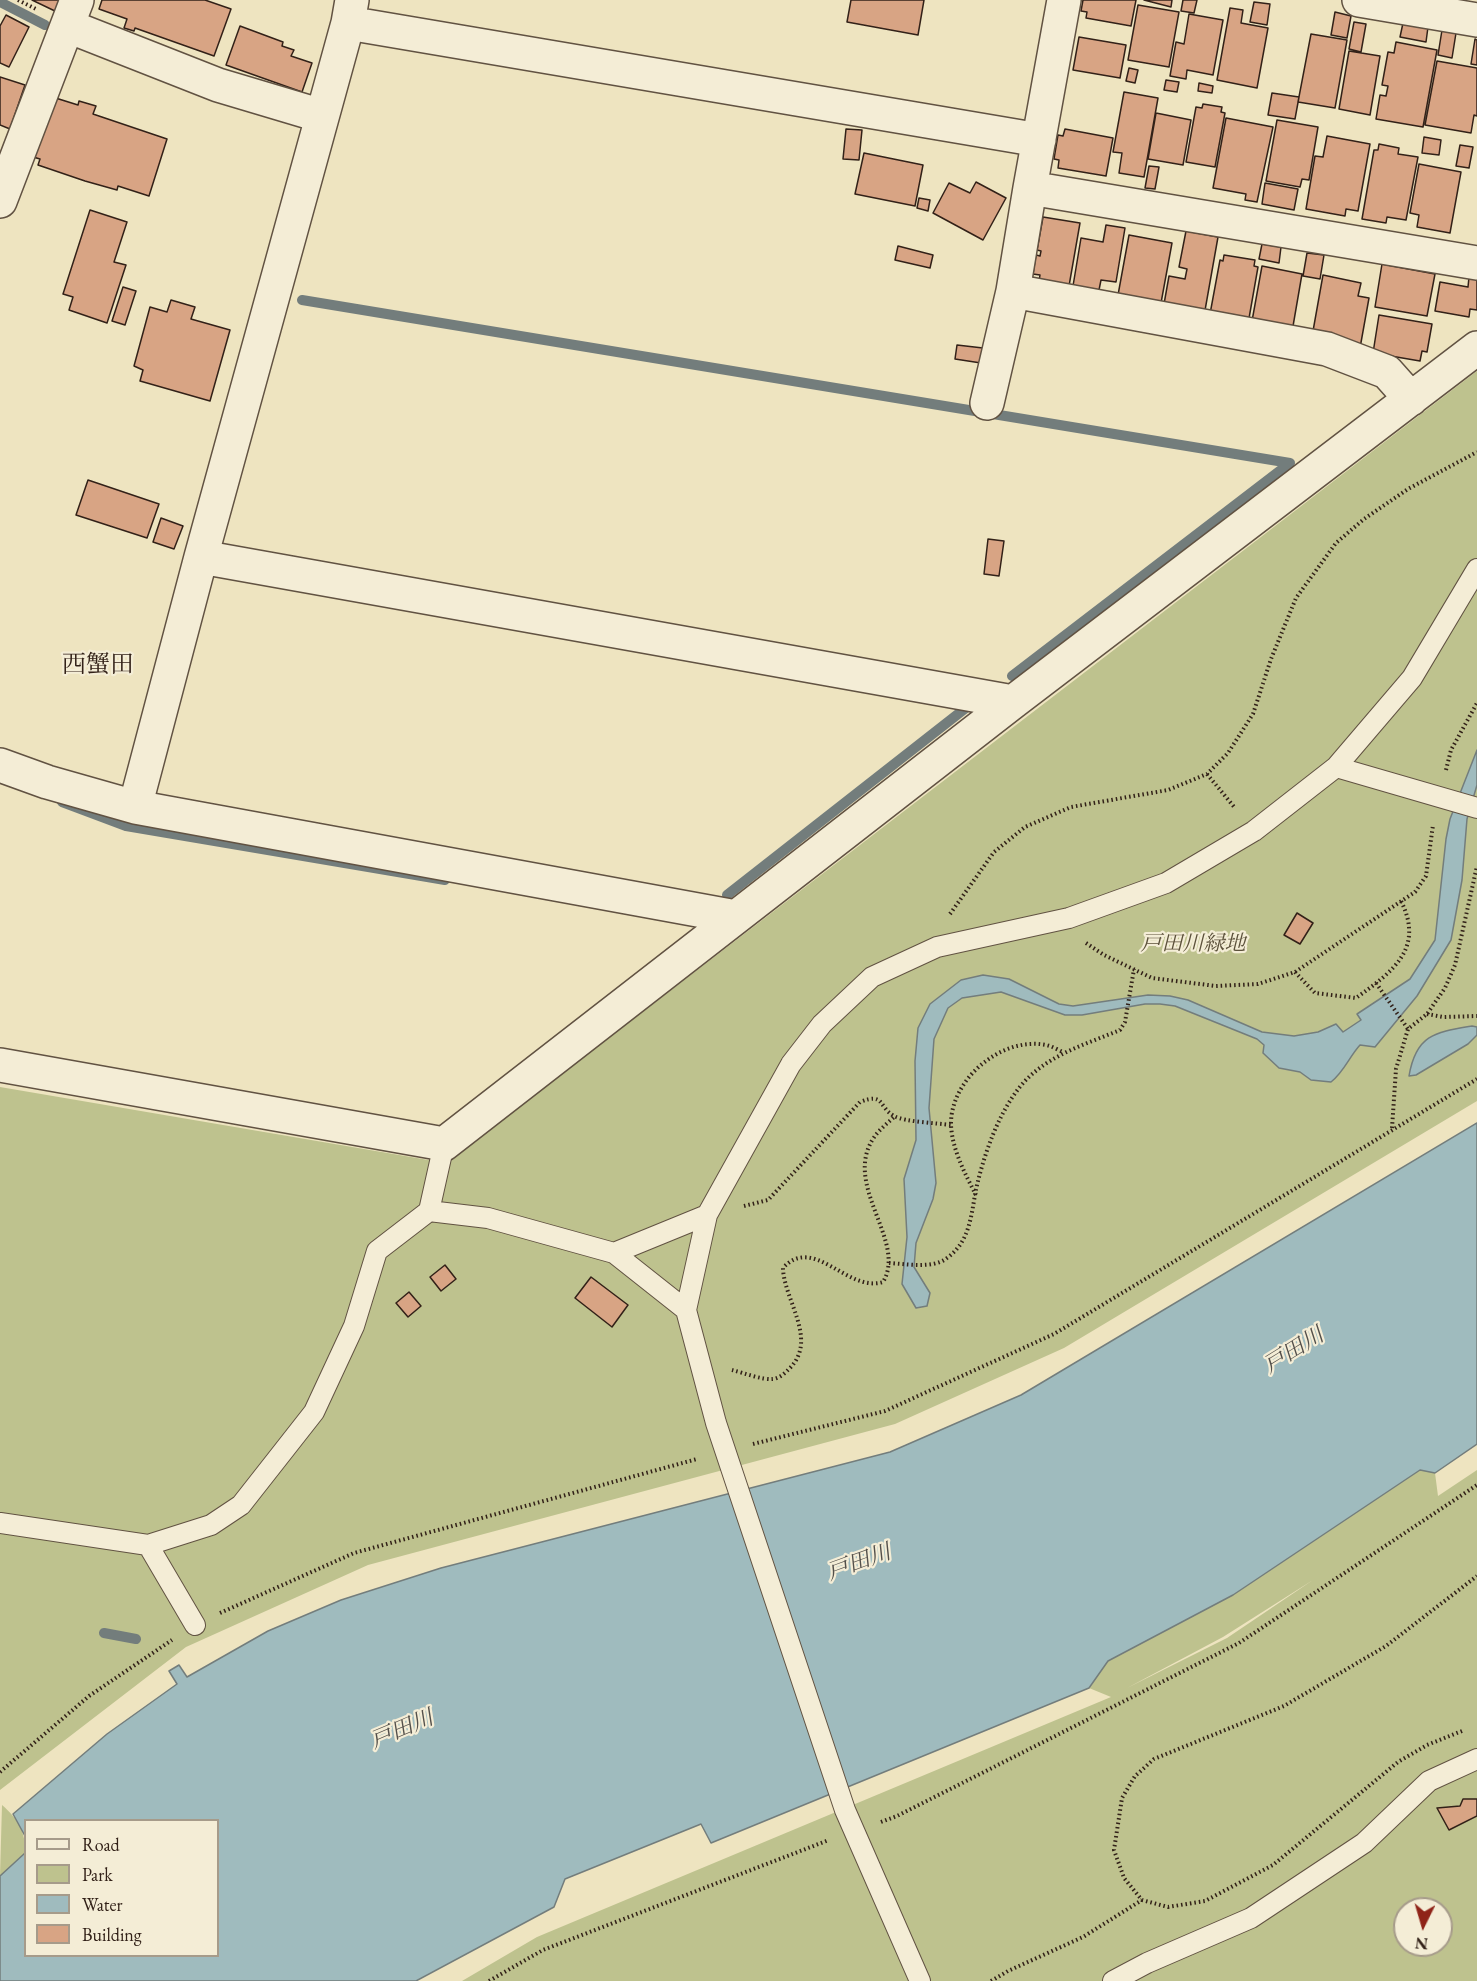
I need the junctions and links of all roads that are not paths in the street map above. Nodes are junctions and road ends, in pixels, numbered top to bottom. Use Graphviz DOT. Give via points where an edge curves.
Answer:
graph roads {
  1 [pos="1064,0"];
  2 [pos="1359,0"];
  3 [pos="350,11"];
  4 [pos="72,13"];
  5 [pos="1477,20"];
  6 [pos="322,116"];
  7 [pos="1039,140"];
  8 [pos="1030,188"];
  9 [pos="0,201"];
  10 [pos="1477,263"];
  11 [pos="1013,291"];
  12 [pos="1477,348"];
  13 [pos="1411,399"];
  14 [pos="987,404"];
  15 [pos="201,557"];
  16 [pos="1477,569"];
  17 [pos="1013,702"];
  18 [pos="0,765"];
  19 [pos="1336,767"];
  20 [pos="135,807"];
  21 [pos="1477,807"];
  22 [pos="736,917"];
  23 [pos="0,1065"];
  24 [pos="444,1144"];
  25 [pos="711,1207"];
  26 [pos="429,1211"];
  27 [pos="614,1253"];
  28 [pos="686,1310"];
  29 [pos="0,1523"];
  30 [pos="148,1545"];
  31 [pos="195,1625"];
  32 [pos="1477,1758"];
  33 [pos="920,1981"];
  34 [pos="1113,1981"];
  1 -- 7 [label="street"];
  2 -- 5 [label="street"];
  3 -- 6 [label="street"];
  3 -- 7 [label="street"];
  4 -- 6 [label="street" via="218,85"];
  4 -- 9 [label="street"];
  6 -- 15 [label="street"];
  7 -- 8 [label="street"];
  8 -- 10 [label="street"];
  8 -- 11 [label="street"];
  11 -- 13 [label="street" via="1327,349 1387,372"];
  11 -- 14 [label="street"];
  12 -- 13 [label="street"];
  13 -- 17 [label="street"];
  15 -- 17 [label="street"];
  15 -- 20 [label="street"];
  16 -- 19 [label="lane" via="1412,678"];
  17 -- 22 [label="street"];
  18 -- 20 [label="street"];
  19 -- 21 [label="lane"];
  19 -- 25 [label="lane" via="1254,831 1166,883 1069,918 937,947 872,977 822,1024 791,1064"];
  20 -- 22 [label="street"];
  22 -- 24 [label="street"];
  23 -- 24 [label="street"];
  24 -- 26 [label="lane"];
  25 -- 27 [label="lane"];
  25 -- 28 [label="lane"];
  26 -- 27 [label="lane" via="488,1218"];
  26 -- 30 [label="lane" via="377,1251 354,1326 314,1412 241,1505 211,1525"];
  27 -- 28 [label="lane"];
  28 -- 33 [label="lane" via="734,1479 846,1810"];
  29 -- 30 [label="lane"];
  30 -- 31 [label="lane"];
  32 -- 34 [label="lane" via="1429,1782 1364,1843 1251,1918"];
}
